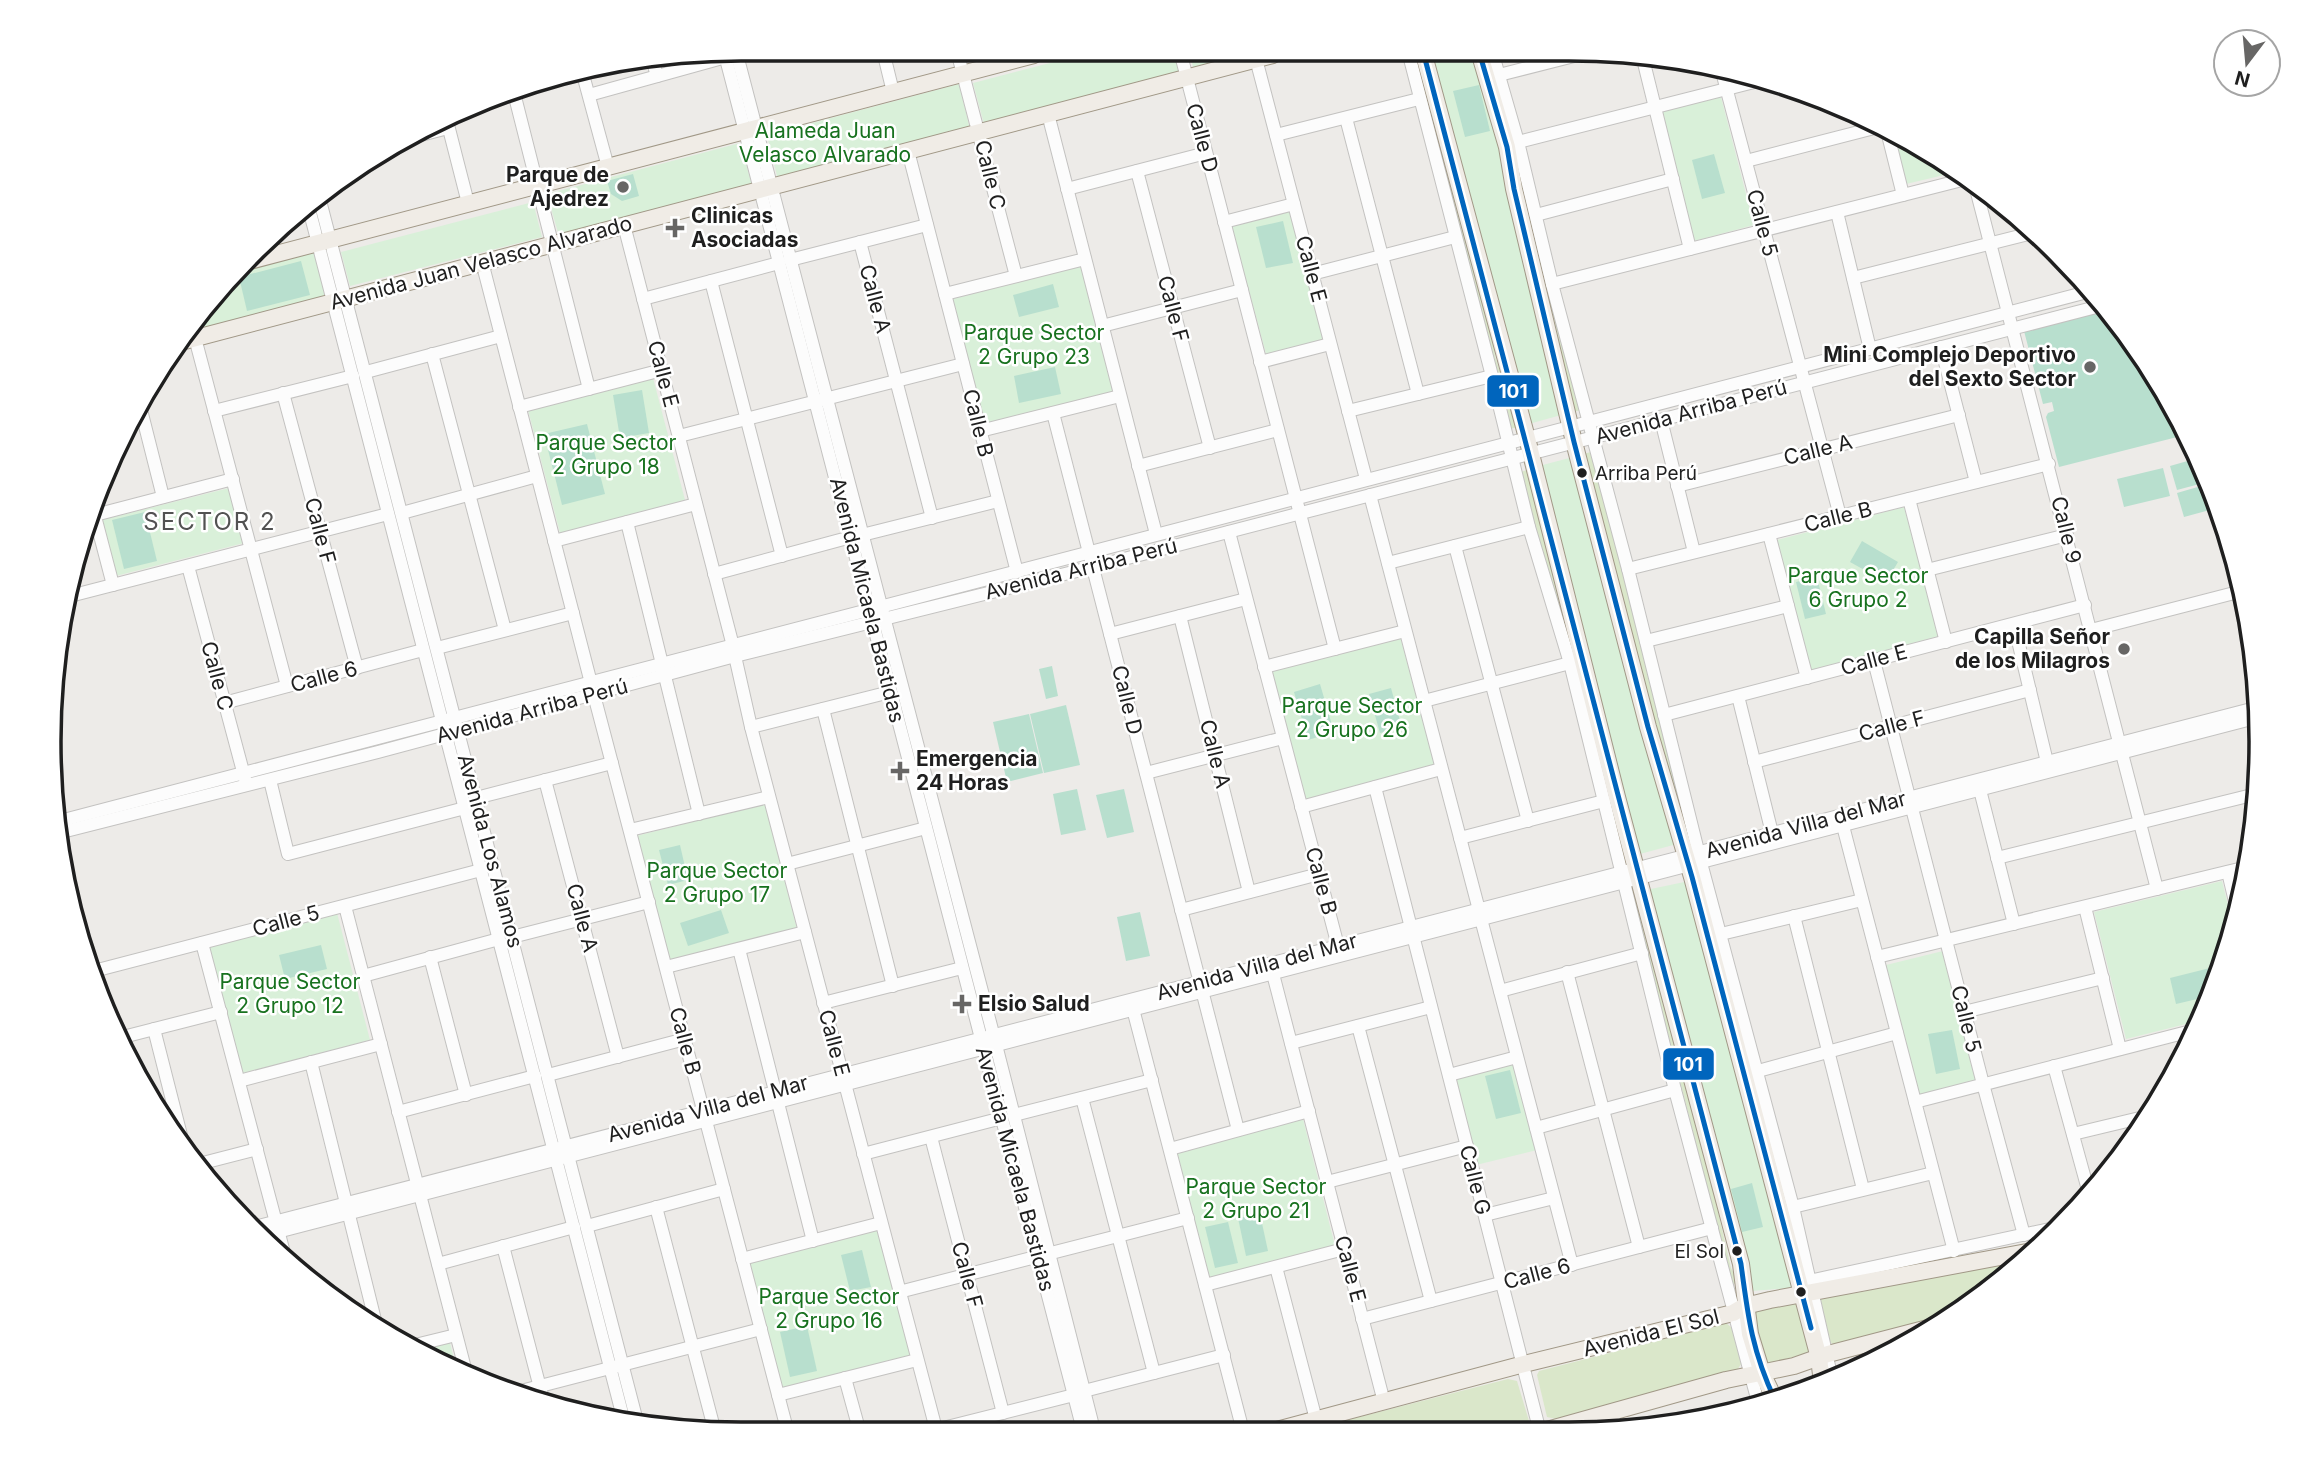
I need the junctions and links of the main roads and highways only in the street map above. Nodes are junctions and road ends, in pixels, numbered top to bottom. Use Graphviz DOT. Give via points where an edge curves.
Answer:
graph roads {
  1 [pos="1011,61"];
  2 [pos="1248,61"];
  3 [pos="1426,61"];
  4 [pos="1482,61"];
  5 [pos="262,258"];
  6 [pos="194,338"];
  7 [pos="2016,1254"];
  8 [pos="1808,1288"];
  9 [pos="1739,1309"];
  10 [pos="1901,1335"];
  11 [pos="1823,1356"];
  12 [pos="1756,1373"];
  13 [pos="1822,1373"];
  14 [pos="1769,1392"];
  15 [pos="1580,1421"];
  16 [pos="1329,1422"];
  1 -- 5 [label="main road"];
  2 -- 6 [label="main road, Avenida Juan Velasco Alvarado"];
  3 -- 9 [label="main road" via="1529,446 1631,876 1741,1264"];
  4 -- 8 [label="main road" via="1648,727 1694,860"];
  7 -- 8 [label="main road, Avenida El Sol"];
  8 -- 9 [label="main road, Avenida El Sol"];
  8 -- 11 [label="main road"];
  9 -- 12 [label="main road" via="1750,1334"];
  9 -- 16 [label="main road, Avenida El Sol" via="1384,1402"];
  10 -- 11 [label="main road"];
  11 -- 12 [label="main road"];
  11 -- 13 [label="main road"];
  12 -- 14 [label="main road"];
  12 -- 15 [label="main road"];
}
